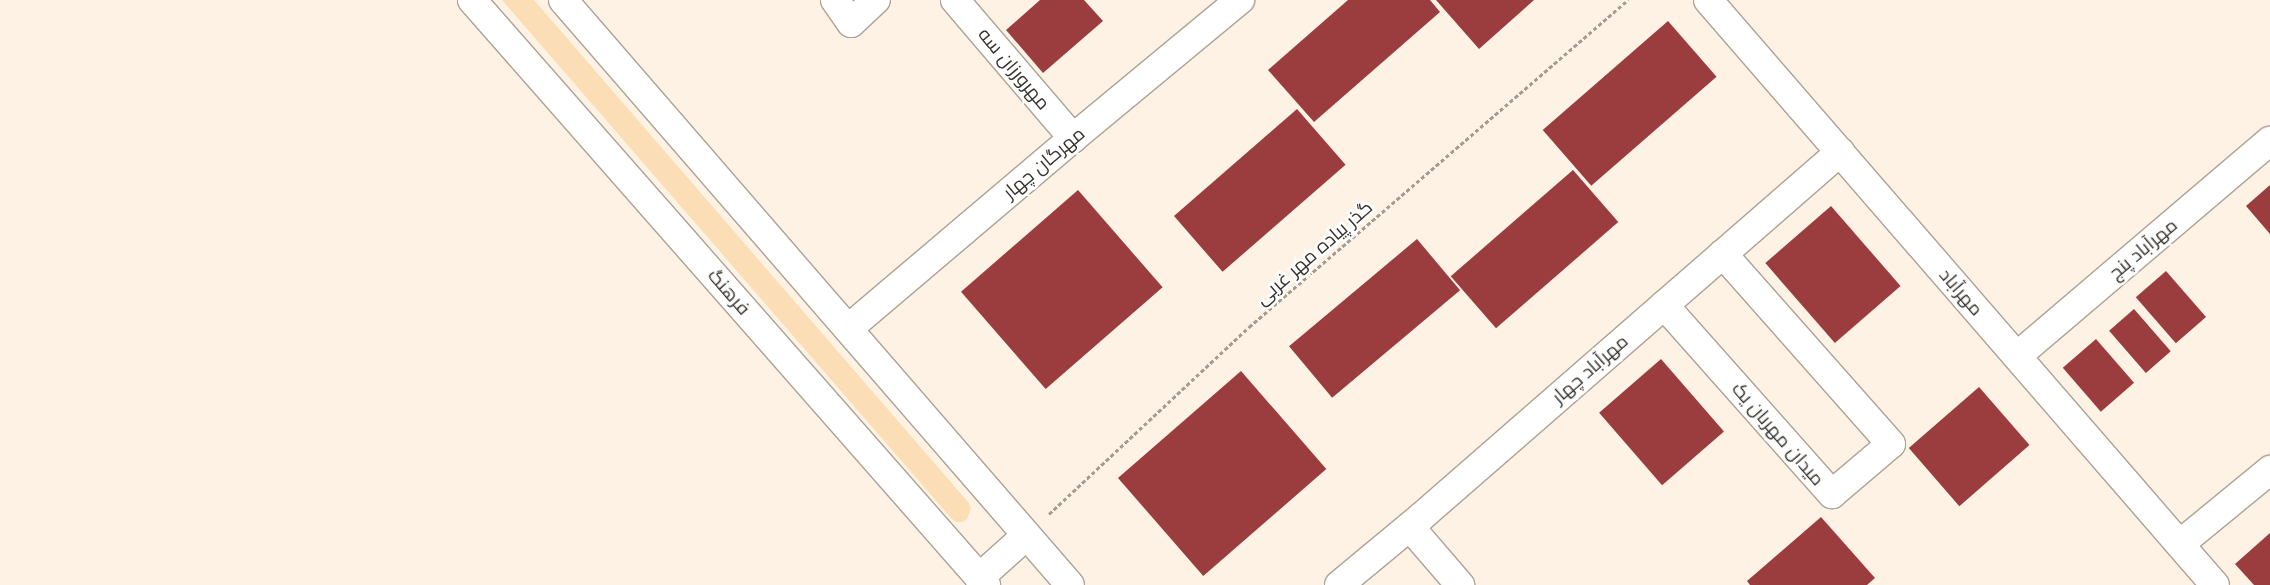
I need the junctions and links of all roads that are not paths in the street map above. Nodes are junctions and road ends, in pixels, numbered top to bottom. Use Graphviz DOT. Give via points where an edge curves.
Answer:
graph roads {
  1 [pos="472,0"];
  2 [pos="563,0"];
  3 [pos="835,0"];
  4 [pos="876,0"];
  5 [pos="955,0"];
  6 [pos="1240,0"];
  7 [pos="1708,0"];
  8 [pos="1073,138"];
  9 [pos="2270,141"];
  10 [pos="1840,152"];
  11 [pos="1723,254"];
  12 [pos="1664,305"];
  13 [pos="849,328"];
  14 [pos="2017,356"];
  15 [pos="2270,470"];
  16 [pos="1410,527"];
  17 [pos="1027,535"];
  18 [pos="2180,544"];
  19 [pos="982,581"];
  20 [pos="1070,585"];
  21 [pos="1339,585"];
  22 [pos="1460,585"];
  23 [pos="2215,585"];
  1 -- 19 [label="street, فرهنگ"];
  2 -- 13 [label="street"];
  3 -- 4 [label="street" via="851,23"];
  5 -- 8 [label="street, مهرورزان سه"];
  6 -- 8 [label="street, مهرگان چهار"];
  7 -- 10 [label="street, مهرآباد"];
  8 -- 13 [label="street, مهرگان چهار"];
  9 -- 14 [label="street, مهرآباد پنج"];
  10 -- 11 [label="street, مهرآباد چهار"];
  10 -- 14 [label="street, مهرآباد"];
  11 -- 12 [label="street, مهرآباد چهار"];
  11 -- 12 [label="street, میدان مهربان یک" via="1891,444 1832,494"];
  12 -- 16 [label="street, مهرآباد چهار"];
  13 -- 17 [label="street"];
  14 -- 18 [label="street, مهرآباد"];
  15 -- 18 [label="street"];
  16 -- 21 [label="street, مهرآباد چهار"];
  16 -- 22 [label="street"];
  17 -- 19 [label="street"];
  17 -- 20 [label="street"];
  18 -- 23 [label="street, مهرآباد"];
}
